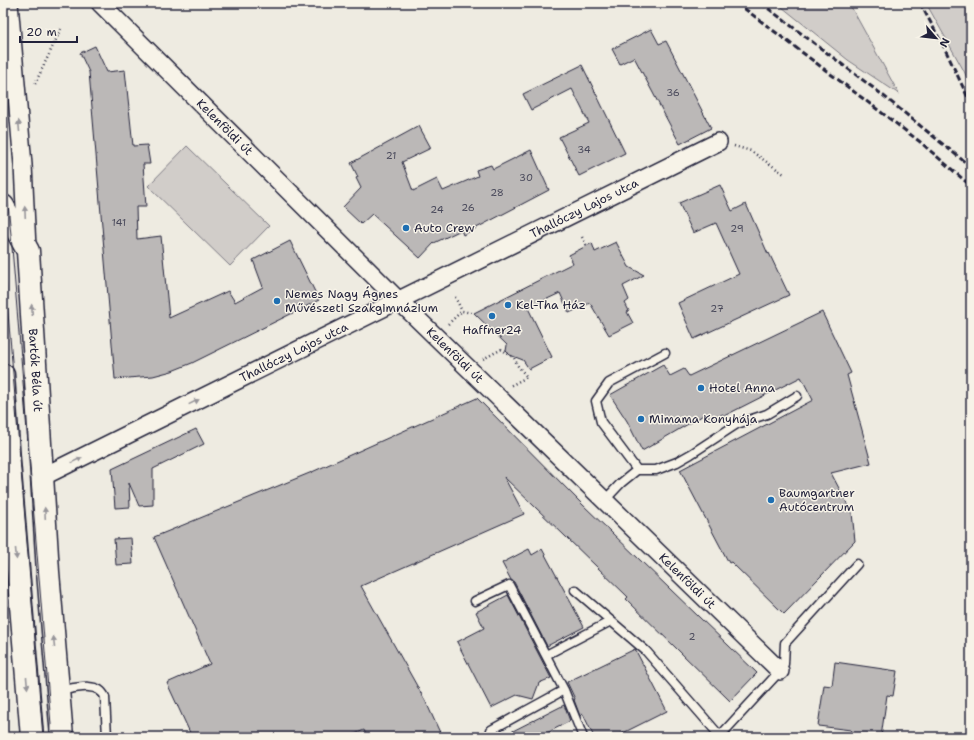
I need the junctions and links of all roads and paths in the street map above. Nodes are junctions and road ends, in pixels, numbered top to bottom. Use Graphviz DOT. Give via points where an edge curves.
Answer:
graph roads {
  1 [pos="9,3"];
  2 [pos="100,3"];
  3 [pos="61,29"];
  4 [pos="32,90"];
  5 [pos="718,142"];
  6 [pos="784,174"];
  7 [pos="3,206"];
  8 [pos="582,237"];
  9 [pos="587,246"];
  10 [pos="28,251"];
  11 [pos="455,297"];
  12 [pos="398,300"];
  13 [pos="462,311"];
  14 [pos="472,313"];
  15 [pos="448,324"];
  16 [pos="501,349"];
  17 [pos="506,351"];
  18 [pos="665,353"];
  19 [pos="483,359"];
  20 [pos="3,375"];
  21 [pos="510,386"];
  22 [pos="797,396"];
  23 [pos="6,460"];
  24 [pos="636,470"];
  25 [pos="42,477"];
  26 [pos="604,501"];
  27 [pos="858,564"];
  28 [pos="576,590"];
  29 [pos="475,601"];
  30 [pos="611,621"];
  31 [pos="546,655"];
  32 [pos="780,671"];
  33 [pos="564,690"];
  34 [pos="58,691"];
  35 [pos="32,737"];
  36 [pos="62,737"];
  37 [pos="108,737"];
  38 [pos="490,737"];
  39 [pos="583,737"];
  40 [pos="718,737"];
  10 -- 1 [label="street, Bartók Béla út, one-way"];
  2 -- 12 [label="street, Kelenföldi út"];
  3 -- 4 [label="path"];
  5 -- 6 [label="path" via="751,150"];
  5 -- 12 [label="street, Thallóczy Lajos utca"];
  7 -- 10 [label="street"];
  8 -- 9 [label="path"];
  25 -- 10 [label="street, Bartók Béla út, one-way"];
  11 -- 13 [label="path"];
  25 -- 12 [label="street, Thallóczy Lajos utca, one-way"];
  12 -- 26 [label="street, Kelenföldi út"];
  13 -- 14 [label="path"];
  13 -- 15 [label="path"];
  16 -- 17 [label="path"];
  16 -- 19 [label="path"];
  16 -- 21 [label="path" via="514,358 527,377"];
  18 -- 24 [label="lane" via="609,383 596,401 601,422"];
  20 -- 23 [label="street"];
  22 -- 24 [label="lane" via="767,414 737,424 677,462 656,470"];
  23 -- 35 [label="street, one-way"];
  24 -- 26 [label="lane"];
  34 -- 25 [label="street, Bartók Béla út, one-way"];
  26 -- 32 [label="street, Kelenföldi út"];
  27 -- 32 [label="lane" via="785,643 784,664"];
  28 -- 30 [label="lane"];
  29 -- 31 [label="lane" via="509,585"];
  30 -- 31 [label="lane"];
  30 -- 40 [label="lane" via="646,651"];
  31 -- 33 [label="lane"];
  32 -- 40 [label="lane"];
  33 -- 38 [label="lane" via="491,730"];
  33 -- 39 [label="lane"];
  34 -- 36 [label="street, Bartók Béla út"];
  34 -- 37 [label="lane" via="90,687 103,693"];
}
